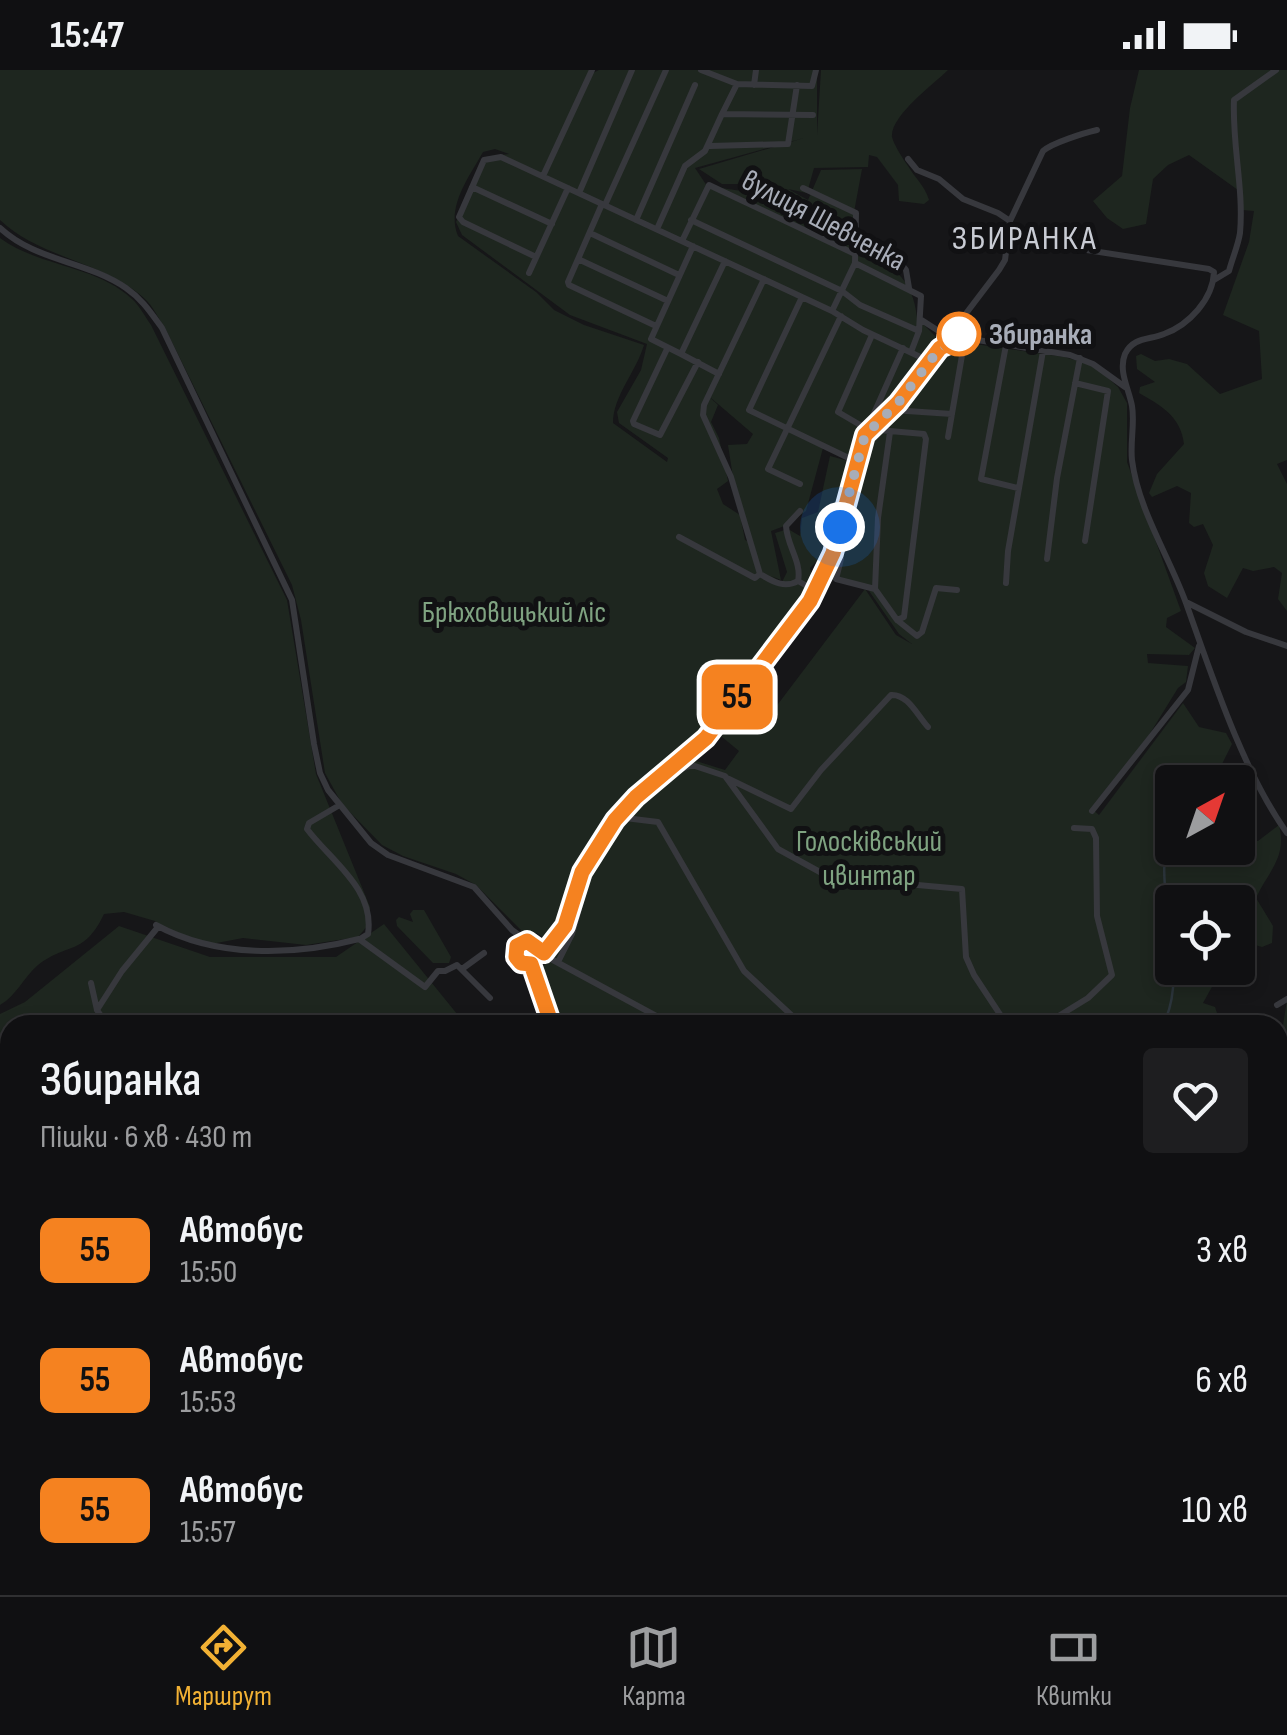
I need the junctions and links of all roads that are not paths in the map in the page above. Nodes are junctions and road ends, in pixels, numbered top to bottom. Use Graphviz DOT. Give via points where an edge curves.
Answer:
graph roads {
  1 [pos="592,70"];
  2 [pos="632,70"];
  3 [pos="666,70"];
  4 [pos="702,70"];
  5 [pos="729,70"];
  6 [pos="756,70"];
  7 [pos="816,70"];
  8 [pos="1276,70"];
  9 [pos="728,81"];
  10 [pos="737,84"];
  11 [pos="754,84"];
  12 [pos="694,85"];
  13 [pos="797,86"];
  14 [pos="722,114"];
  15 [pos="794,115"];
  16 [pos="813,115"];
  17 [pos="1097,130"];
  18 [pos="709,146"];
  19 [pos="908,159"];
  20 [pos="543,176"];
  21 [pos="472,187"];
  22 [pos="568,188"];
  23 [pos="803,188"];
  24 [pos="578,193"];
  25 [pos="603,204"];
  26 [pos="636,220"];
  27 [pos="691,220"];
  28 [pos="1010,221"];
  29 [pos="552,224"];
  30 [pos="0,228"];
  31 [pos="656,229"];
  32 [pos="590,233"];
  33 [pos="1008,238"];
  34 [pos="682,241"];
  35 [pos="693,246"];
  36 [pos="854,255"];
  37 [pos="536,257"];
  38 [pos="578,258"];
  39 [pos="725,262"];
  40 [pos="529,272"];
  41 [pos="680,275"];
  42 [pos="1214,276"];
  43 [pos="764,279"];
  44 [pos="909,290"];
  45 [pos="842,291"];
  46 [pos="802,297"];
  47 [pos="668,300"];
  48 [pos="832,311"];
  49 [pos="840,316"];
  50 [pos="920,319"];
  51 [pos="656,326"];
  52 [pos="919,332"];
  53 [pos="872,334"];
  54 [pos="955,335"];
  55 [pos="1006,345"];
  56 [pos="668,348"];
  57 [pos="903,348"];
  58 [pos="1043,351"];
  59 [pos="912,352"];
  60 [pos="681,354"];
  61 [pos="1080,358"];
  62 [pos="698,362"];
  63 [pos="930,362"];
  64 [pos="719,374"];
  65 [pos="1075,383"];
  66 [pos="1126,388"];
  67 [pos="891,410"];
  68 [pos="952,414"];
  69 [pos="786,430"];
  70 [pos="868,431"];
  71 [pos="890,432"];
  72 [pos="948,436"];
  73 [pos="857,462"];
  74 [pos="800,484"];
  75 [pos="1018,488"];
  76 [pos="800,511"];
  77 [pos="679,538"];
  78 [pos="1085,541"];
  79 [pos="833,553"];
  80 [pos="1047,559"];
  81 [pos="760,574"];
  82 [pos="798,581"];
  83 [pos="1006,583"];
  84 [pos="875,589"];
  85 [pos="956,590"];
  86 [pos="816,591"];
  87 [pos="1185,602"];
  88 [pos="897,620"];
  89 [pos="1199,644"];
  90 [pos="1287,646"];
  91 [pos="928,728"];
  92 [pos="727,779"];
  93 [pos="338,806"];
  94 [pos="1092,811"];
  95 [pos="624,818"];
  96 [pos="1074,828"];
  97 [pos="1287,833"];
  98 [pos="512,930"];
  99 [pos="358,939"];
  100 [pos="527,941"];
  101 [pos="537,946"];
  102 [pos="515,949"];
  103 [pos="484,953"];
  104 [pos="544,953"];
  105 [pos="558,962"];
  106 [pos="533,963"];
  107 [pos="462,969"];
  108 [pos="91,984"];
  109 [pos="490,998"];
  110 [pos="1287,999"];
  111 [pos="1277,1005"];
  112 [pos="97,1010"];
  113 [pos="100,1015"];
  114 [pos="549,1015"];
  115 [pos="655,1015"];
  116 [pos="791,1015"];
  117 [pos="1002,1015"];
  118 [pos="1060,1015"];
  1 -- 20 [label="street"];
  2 -- 24 [label="street"];
  3 -- 25 [label="street"];
  4 -- 9 [label="street"];
  5 -- 9 [label="street"];
  6 -- 11 [label="street"];
  7 -- 13 [label="street" via="815,85"];
  8 -- 42 [label="street" via="1234,100 1240,237 1229,271"];
  9 -- 10 [label="street"];
  10 -- 11 [label="street"];
  10 -- 14 [label="street"];
  11 -- 13 [label="street"];
  12 -- 26 [label="street"];
  13 -- 15 [label="street"];
  14 -- 15 [label="street"];
  14 -- 18 [label="street"];
  15 -- 16 [label="street"];
  15 -- 18 [label="street" via="784,146"];
  17 -- 28 [label="street" via="1043,151"];
  18 -- 31 [label="street" via="686,166"];
  19 -- 28 [label="street" via="962,198"];
  20 -- 21 [label="street" via="501,157 484,160"];
  20 -- 22 [label="street"];
  21 -- 29 [label="street"];
  21 -- 37 [label="street" via="459,217 463,222"];
  22 -- 24 [label="street"];
  22 -- 29 [label="street"];
  23 -- 36 [label="street" via="856,213"];
  24 -- 25 [label="street"];
  25 -- 26 [label="street"];
  25 -- 32 [label="street"];
  26 -- 31 [label="street"];
  27 -- 34 [label="street"];
  27 -- 36 [label="street, вулиця Шевченка" via="709,185"];
  27 -- 45 [label="street"];
  28 -- 33 [label="street"];
  29 -- 37 [label="street"];
  30 -- 93 [label="street" via="16,243 124,286 162,328 292,600 320,773"];
  31 -- 34 [label="street"];
  32 -- 38 [label="street"];
  32 -- 41 [label="street"];
  33 -- 42 [label="street" via="1209,269"];
  33 -- 54 [label="street" via="999,270"];
  34 -- 35 [label="street"];
  35 -- 39 [label="street"];
  35 -- 41 [label="street"];
  36 -- 44 [label="street, вулиця Шевченка"];
  36 -- 44 [label="street" via="901,264"];
  36 -- 45 [label="street"];
  37 -- 40 [label="street"];
  38 -- 47 [label="street"];
  38 -- 51 [label="street" via="569,286"];
  39 -- 43 [label="street"];
  39 -- 60 [label="street"];
  41 -- 47 [label="street"];
  42 -- 66 [label="street" via="1205,300 1184,323 1128,349"];
  43 -- 46 [label="street"];
  43 -- 64 [label="street"];
  44 -- 50 [label="street, вулиця Шевченка" via="921,296"];
  45 -- 48 [label="street"];
  45 -- 52 [label="street"];
  46 -- 48 [label="street"];
  46 -- 69 [label="street" via="749,410"];
  47 -- 51 [label="street"];
  48 -- 49 [label="street"];
  49 -- 53 [label="street"];
  49 -- 69 [label="street"];
  50 -- 52 [label="street"];
  50 -- 54 [label="street"];
  51 -- 56 [label="street" via="652,342"];
  52 -- 59 [label="street"];
  53 -- 57 [label="street"];
  53 -- 70 [label="street" via="838,408"];
  54 -- 55 [label="street"];
  54 -- 63 [label="street"];
  54 -- 68 [label="street"];
  55 -- 58 [label="street"];
  55 -- 75 [label="street" via="981,478"];
  56 -- 60 [label="street"];
  56 -- 62 [label="street" via="634,424 660,435"];
  57 -- 59 [label="street"];
  57 -- 70 [label="street"];
  58 -- 61 [label="street"];
  58 -- 75 [label="street"];
  59 -- 63 [label="street"];
  60 -- 62 [label="street"];
  61 -- 65 [label="street"];
  61 -- 66 [label="street"];
  62 -- 64 [label="street"];
  63 -- 67 [label="street"];
  64 -- 81 [label="street" via="703,416"];
  65 -- 78 [label="street" via="1108,391"];
  65 -- 80 [label="street"];
  66 -- 87 [label="street" via="1143,501"];
  67 -- 68 [label="street"];
  67 -- 70 [label="street"];
  68 -- 72 [label="street"];
  69 -- 73 [label="street"];
  69 -- 74 [label="street" via="768,469"];
  70 -- 71 [label="street"];
  70 -- 73 [label="street"];
  71 -- 84 [label="street"];
  71 -- 88 [label="street" via="926,439 912,569 904,617"];
  73 -- 79 [label="street"];
  75 -- 83 [label="street"];
  76 -- 82 [label="street" via="786,526"];
  77 -- 81 [label="street" via="756,578"];
  79 -- 84 [label="street" via="840,559 836,579"];
  79 -- 86 [label="street"];
  81 -- 82 [label="street" via="790,586"];
  82 -- 86 [label="street"];
  84 -- 88 [label="street"];
  85 -- 88 [label="street" via="936,588 920,635"];
  86 -- 104 [label="street" via="706,738 615,820 582,872 565,926"];
  87 -- 89 [label="street"];
  87 -- 90 [label="street"];
  89 -- 94 [label="street" via="1188,690"];
  89 -- 97 [label="street"];
  91 -- 92 [label="street" via="905,699 891,695 792,809"];
  92 -- 95 [label="street" via="686,766"];
  92 -- 117 [label="street" via="778,849 836,880 962,889 966,958"];
  93 -- 98 [label="street" via="388,856 474,887"];
  93 -- 99 [label="street" via="306,830 366,905 368,934"];
  95 -- 105 [label="street" via="588,876"];
  95 -- 116 [label="street" via="658,822 744,970"];
  96 -- 118 [label="street" via="1094,825 1097,916 1112,975"];
  98 -- 100 [label="street"];
  98 -- 102 [label="street"];
  99 -- 107 [label="street" via="425,987 438,971 457,964"];
  99 -- 112 [label="street" via="302,950 238,950 157,926"];
  100 -- 101 [label="street"];
  100 -- 102 [label="street"];
  101 -- 104 [label="street"];
  101 -- 106 [label="street"];
  102 -- 106 [label="street" via="518,960"];
  103 -- 107 [label="street"];
  104 -- 105 [label="street"];
  104 -- 106 [label="street"];
  105 -- 115 [label="street"];
  106 -- 114 [label="street"];
  107 -- 109 [label="street"];
  108 -- 112 [label="street"];
  110 -- 111 [label="street"];
  112 -- 113 [label="street"];
}
